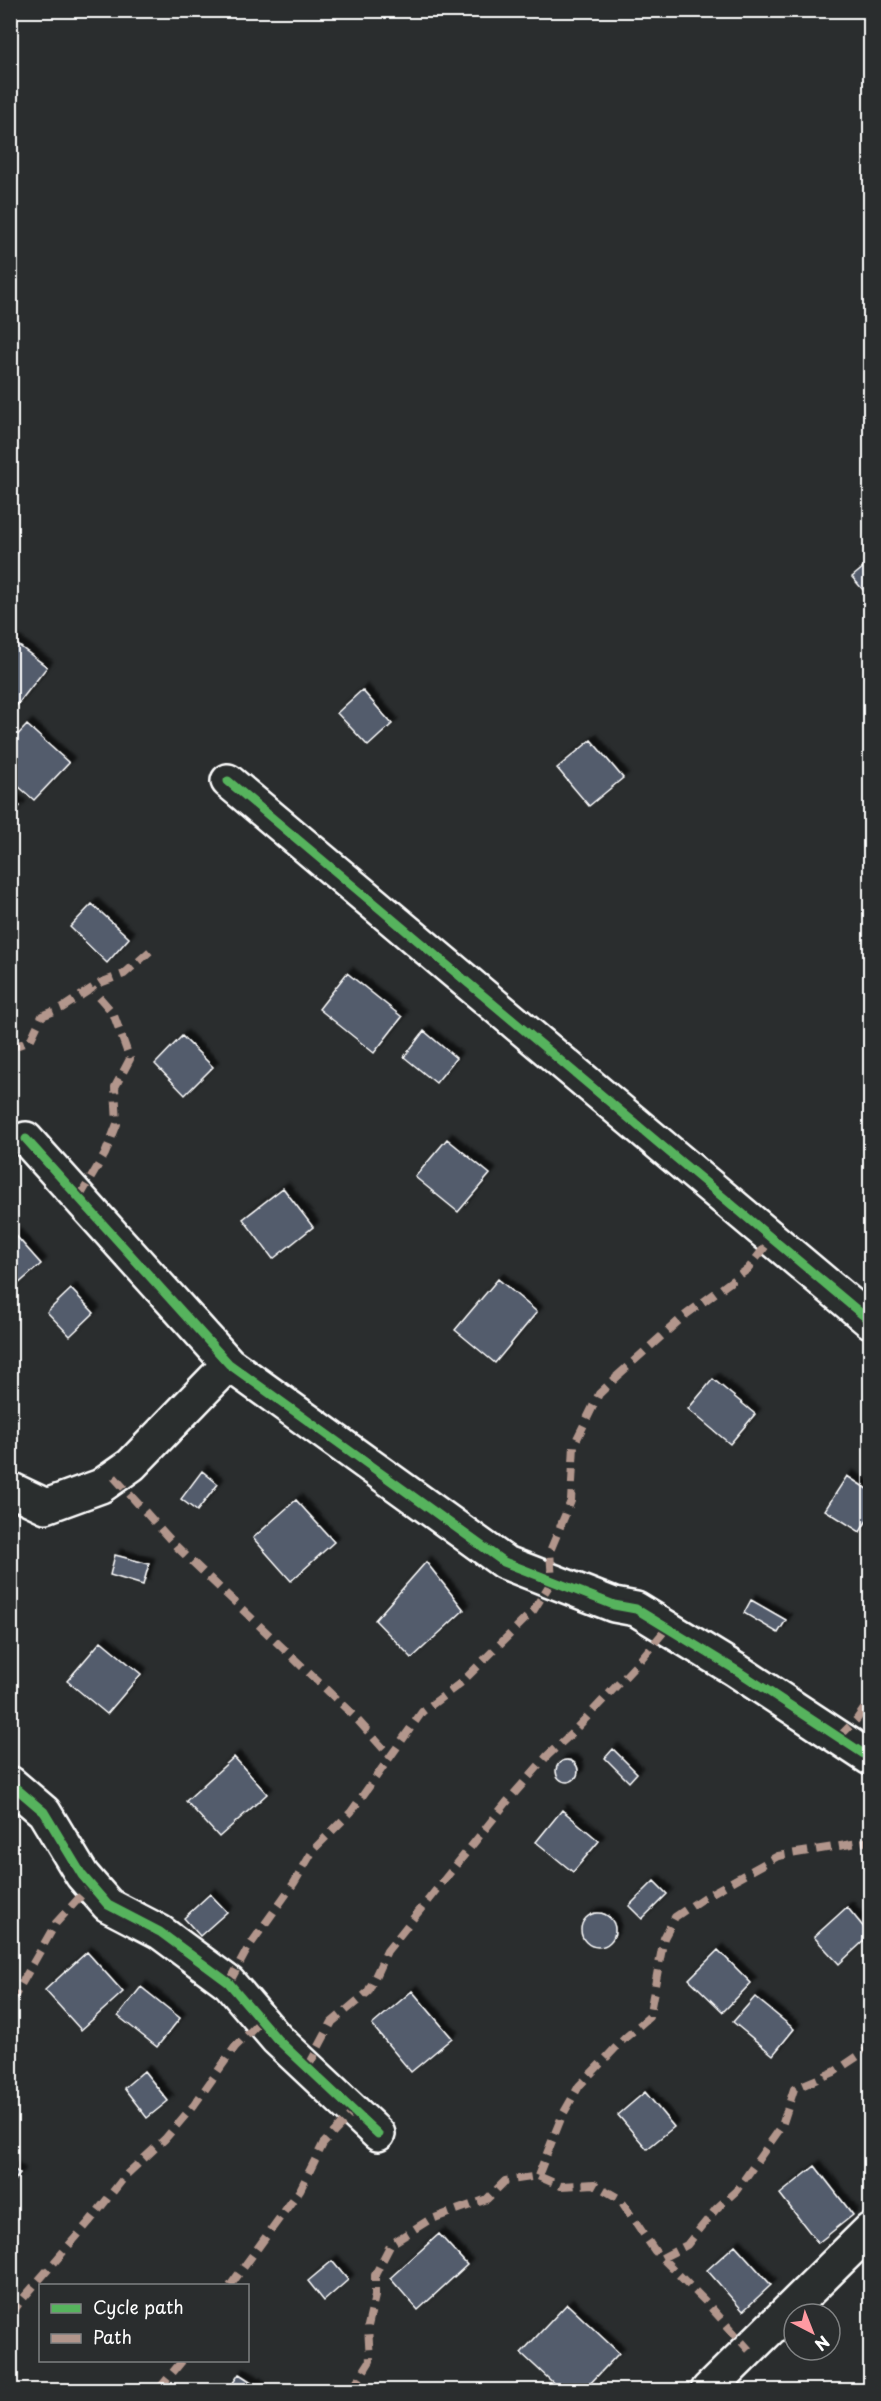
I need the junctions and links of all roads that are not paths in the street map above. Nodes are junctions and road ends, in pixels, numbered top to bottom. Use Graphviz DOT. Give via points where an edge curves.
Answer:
graph roads {
  1 [pos="228,781"];
  2 [pos="26,1139"];
  3 [pos="870,1321"];
  4 [pos="229,1364"];
  5 [pos="10,1489"];
  6 [pos="870,1758"];
  7 [pos="10,1783"];
  8 [pos="378,2134"];
  9 [pos="870,2230"];
  10 [pos="708,2391"];
  1 -- 3 [label="street"];
  2 -- 4 [label="street"];
  4 -- 5 [label="street" via="131,1465 101,1486 46,1506"];
  4 -- 6 [label="street" via="504,1562 614,1605 636,1609"];
  7 -- 8 [label="street" via="44,1812 82,1875 108,1905 160,1932 229,1983 277,2039"];
  9 -- 10 [label="street"];
}
